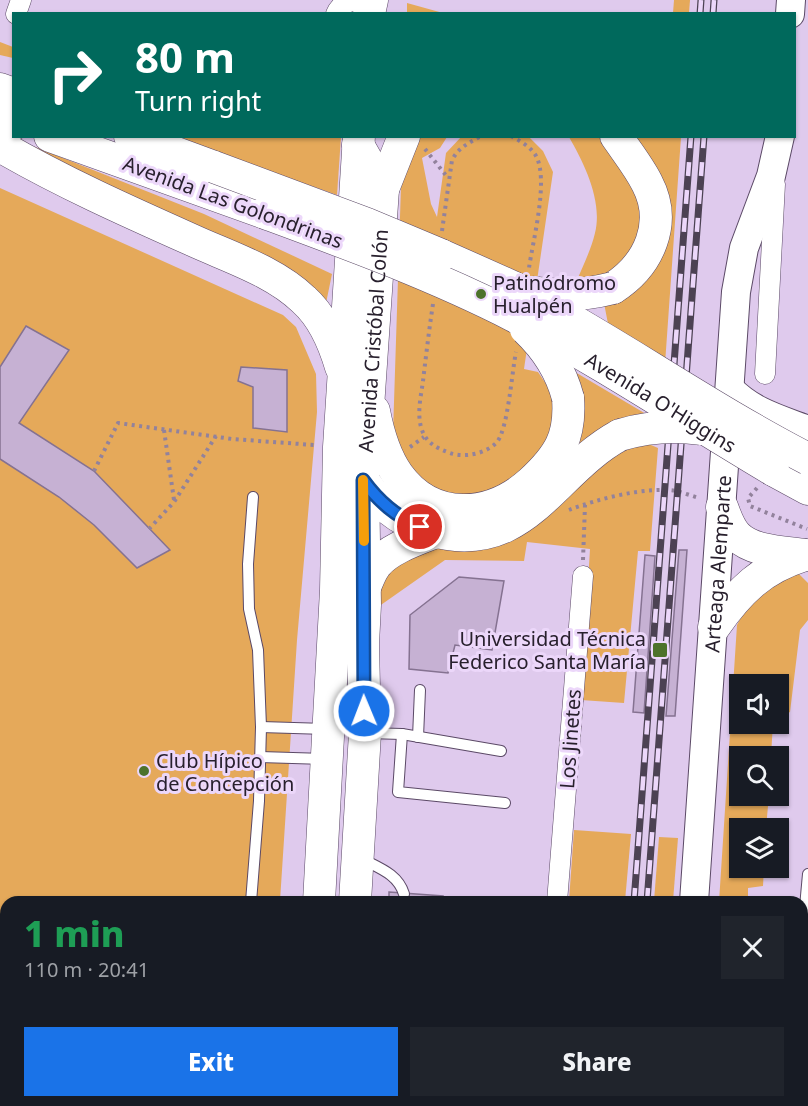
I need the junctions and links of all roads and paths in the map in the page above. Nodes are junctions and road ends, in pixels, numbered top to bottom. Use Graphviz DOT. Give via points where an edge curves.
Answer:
graph roads {
  1 [pos="371,5"];
  2 [pos="337,12"];
  3 [pos="57,138"];
  4 [pos="134,138"];
  5 [pos="477,138"];
  6 [pos="617,138"];
  7 [pos="358,141"];
  8 [pos="413,141"];
  9 [pos="0,146"];
  10 [pos="778,148"];
  11 [pos="213,180"];
  12 [pos="382,189"];
  13 [pos="514,302"];
  14 [pos="765,374"];
  15 [pos="357,382"];
  16 [pos="730,389"];
  17 [pos="705,429"];
  18 [pos="164,430"];
  19 [pos="808,430"];
  20 [pos="340,435"];
  21 [pos="216,436"];
  22 [pos="808,459"];
  23 [pos="94,471"];
  24 [pos="363,480"];
  25 [pos="808,489"];
  26 [pos="253,497"];
  27 [pos="174,502"];
  28 [pos="725,504"];
  29 [pos="585,505"];
  30 [pos="562,513"];
  31 [pos="149,529"];
  32 [pos="436,532"];
  33 [pos="807,547"];
  34 [pos="583,576"];
  35 [pos="365,587"];
  36 [pos="714,627"];
  37 [pos="420,690"];
  38 [pos="261,727"];
  39 [pos="365,733"];
  40 [pos="402,734"];
  41 [pos="418,737"];
  42 [pos="328,744"];
  43 [pos="501,751"];
  44 [pos="260,757"];
  45 [pos="505,803"];
  46 [pos="357,856"];
  47 [pos="808,874"];
  48 [pos="404,894"];
  49 [pos="251,896"];
  50 [pos="319,896"];
  51 [pos="355,896"];
  52 [pos="558,896"];
  53 [pos="694,896"];
  54 [pos="806,896"];
  1 -- 2 [label="street" via="344,0"];
  3 -- 11 [label="main road, Avenida Las Golondrinas"];
  4 -- 11 [label="main road, Avenida Las Golondrinas"];
  5 -- 8 [label="path" via="457,151 448,178"];
  6 -- 13 [label="main road, bridge" via="648,185 654,202 656,220 644,259 613,288 569,295 534,292"];
  7 -- 12 [label="main road, Avenida Cristóbal Colón"];
  7 -- 15 [label="main road, Avenida Cristóbal Colón"];
  8 -- 12 [label="main road"];
  9 -- 15 [label="main road" via="90,195 263,272 291,289 320,318"];
  10 -- 14 [label="street, Arteaga Alemparte"];
  10 -- 16 [label="main road, Arteaga Alemparte" via="739,270"];
  11 -- 13 [label="main road, Avenida Las Golondrinas, bridge" via="367,224"];
  12 -- 15 [label="main road, Avenida Cristóbal Colón"];
  13 -- 15 [label="main road, bridge" via="560,373 569,412 557,454 520,491 501,503 457,510 415,493 397,474"];
  13 -- 17 [label="main road, Avenida O'Higgins, bridge" via="575,350"];
  13 -- 22 [label="main road, Avenida O'Higgins, bridge" via="587,328"];
  15 -- 20 [label="main road, Avenida Cristóbal Colón"];
  15 -- 24 [label="main road, Avenida Cristóbal Colón"];
  16 -- 19 [label="main road" via="759,412"];
  16 -- 28 [label="main road, Arteaga Alemparte"];
  17 -- 25 [label="main road, Avenida O'Higgins, bridge"];
  17 -- 32 [label="main road, bridge" via="670,426 620,435 599,448 512,524 474,534"];
  18 -- 21 [label="path"];
  18 -- 23 [label="path" via="118,423"];
  18 -- 27 [label="path"];
  20 -- 21 [label="path"];
  20 -- 24 [label="main road"];
  20 -- 42 [label="main road, Avenida Cristóbal Colón"];
  21 -- 27 [label="path"];
  24 -- 32 [label="main road" via="393,512"];
  24 -- 35 [label="main road, Avenida Cristóbal Colón"];
  26 -- 38 [label="lane" via="249,609 258,650"];
  27 -- 31 [label="path"];
  28 -- 29 [label="path" via="665,490"];
  28 -- 33 [label="path"];
  28 -- 33 [label="main road" via="734,532 745,542 758,547"];
  28 -- 36 [label="main road, Arteaga Alemparte"];
  29 -- 30 [label="path"];
  29 -- 34 [label="path"];
  32 -- 35 [label="main road" via="383,558"];
  33 -- 36 [label="main road" via="749,584"];
  34 -- 52 [label="street, Los Jinetes"];
  35 -- 39 [label="main road, Avenida Cristóbal Colón"];
  36 -- 53 [label="main road, Arteaga Alemparte"];
  37 -- 41 [label="lane"];
  38 -- 42 [label="lane"];
  38 -- 44 [label="lane"];
  39 -- 40 [label="lane"];
  39 -- 46 [label="main road, Avenida Cristóbal Colón"];
  40 -- 41 [label="lane"];
  40 -- 45 [label="lane" via="398,792"];
  41 -- 43 [label="lane"];
  42 -- 44 [label="lane"];
  42 -- 50 [label="main road, Avenida Cristóbal Colón"];
  44 -- 49 [label="lane"];
  46 -- 48 [label="lane" via="394,876"];
  46 -- 51 [label="main road, Avenida Cristóbal Colón"];
  47 -- 54 [label="lane"];
}
